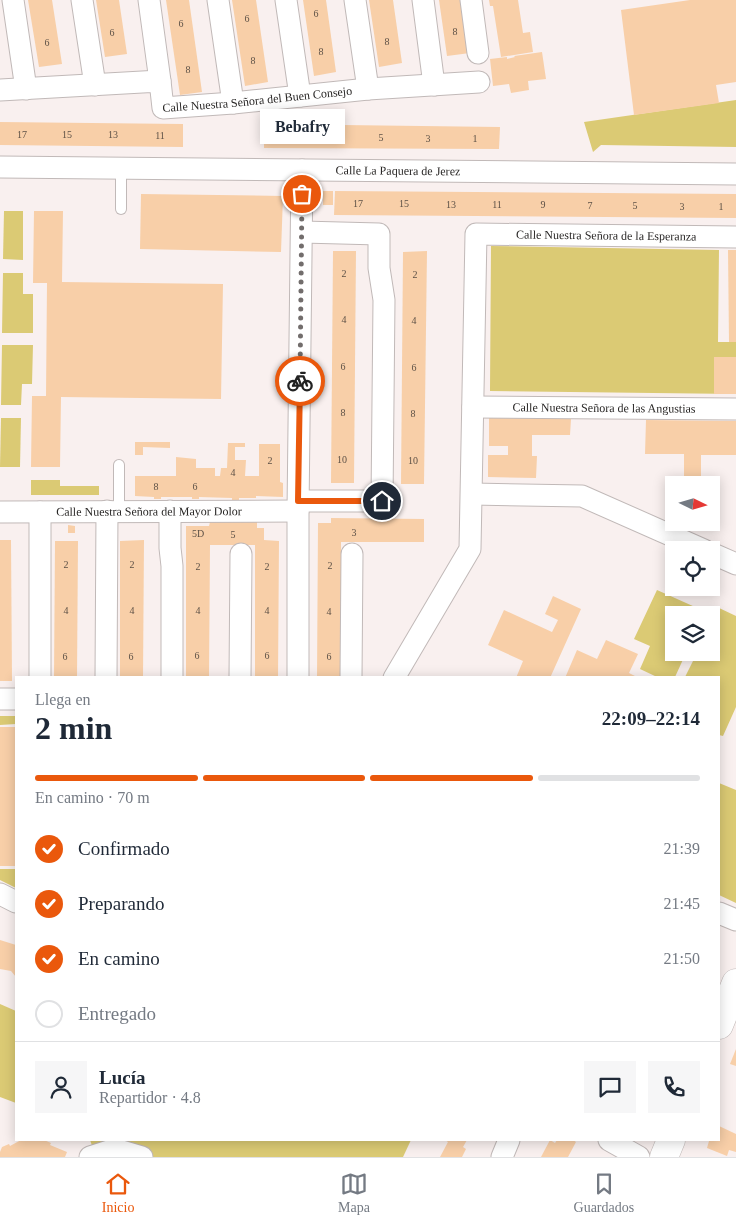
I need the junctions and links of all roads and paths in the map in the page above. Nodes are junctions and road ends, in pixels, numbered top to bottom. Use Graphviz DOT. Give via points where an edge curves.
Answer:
graph roads {
  1 [pos="14,0"];
  2 [pos="82,0"];
  3 [pos="149,0"];
  4 [pos="218,0"];
  5 [pos="286,0"];
  6 [pos="355,0"];
  7 [pos="423,0"];
  8 [pos="471,0"];
  9 [pos="478,53"];
  10 [pos="160,81"];
  11 [pos="479,82"];
  12 [pos="94,85"];
  13 [pos="434,85"];
  14 [pos="26,89"];
  15 [pos="368,89"];
  16 [pos="0,90"];
  17 [pos="300,96"];
  18 [pos="233,103"];
  19 [pos="0,167"];
  20 [pos="121,168"];
  21 [pos="302,170"];
  22 [pos="736,174"];
  23 [pos="121,209"];
  24 [pos="302,232"];
  25 [pos="736,237"];
  26 [pos="473,407"];
  27 [pos="736,409"];
  28 [pos="119,465"];
  29 [pos="472,494"];
  30 [pos="298,506"];
  31 [pos="113,511"];
  32 [pos="170,511"];
  33 [pos="0,512"];
  34 [pos="40,512"];
  35 [pos="684,541"];
  36 [pos="240,554"];
  37 [pos="352,554"];
  38 [pos="720,557"];
  39 [pos="736,564"];
  40 [pos="40,676"];
  41 [pos="106,676"];
  42 [pos="172,676"];
  43 [pos="240,676"];
  44 [pos="298,676"];
  45 [pos="351,676"];
  46 [pos="395,676"];
  47 [pos="0,699"];
  48 [pos="15,699"];
  49 [pos="0,894"];
  50 [pos="15,902"];
  51 [pos="720,913"];
  52 [pos="736,920"];
  53 [pos="509,1141"];
  54 [pos="612,1141"];
  55 [pos="671,1141"];
  56 [pos="90,1157"];
  57 [pos="142,1157"];
  58 [pos="502,1157"];
  59 [pos="639,1157"];
  60 [pos="664,1157"];
  1 -- 14 [label="street"];
  2 -- 12 [label="street"];
  3 -- 10 [label="street"];
  4 -- 18 [label="street"];
  5 -- 17 [label="street"];
  6 -- 15 [label="street"];
  7 -- 13 [label="street"];
  8 -- 9 [label="street"];
  10 -- 12 [label="street, Calle Nuestra Señora del Buen Consejo"];
  10 -- 18 [label="street, Calle Nuestra Señora del Buen Consejo" via="163,108"];
  11 -- 13 [label="street, Calle Nuestra Señora del Buen Consejo"];
  12 -- 14 [label="street, Calle Nuestra Señora del Buen Consejo"];
  13 -- 15 [label="street, Calle Nuestra Señora del Buen Consejo"];
  14 -- 16 [label="street, Calle Nuestra Señora del Buen Consejo"];
  15 -- 17 [label="street, Calle Nuestra Señora del Buen Consejo"];
  17 -- 18 [label="street, Calle Nuestra Señora del Buen Consejo"];
  19 -- 20 [label="street, Calle La Paquera de Jerez"];
  20 -- 21 [label="street, Calle La Paquera de Jerez"];
  20 -- 23 [label="lane"];
  21 -- 22 [label="street, Calle La Paquera de Jerez"];
  21 -- 24 [label="street"];
  24 -- 30 [label="street"];
  24 -- 30 [label="street, Calle Nuestra Señora del Mayor Dolor" via="380,234 379,268 384,300 382,501"];
  25 -- 26 [label="street, Calle Nuestra Señora de la Esperanza" via="476,234"];
  26 -- 27 [label="street, Calle Nuestra Señora de las Angustias"];
  26 -- 29 [label="street"];
  28 -- 31 [label="lane"];
  29 -- 35 [label="street" via="582,496"];
  29 -- 46 [label="street" via="470,550"];
  30 -- 32 [label="street, Calle Nuestra Señora del Mayor Dolor"];
  30 -- 44 [label="street"];
  31 -- 32 [label="street, Calle Nuestra Señora del Mayor Dolor"];
  31 -- 34 [label="street, Calle Nuestra Señora del Mayor Dolor"];
  31 -- 41 [label="street"];
  32 -- 42 [label="street"];
  33 -- 34 [label="street, Calle Nuestra Señora del Mayor Dolor"];
  34 -- 40 [label="street"];
  36 -- 43 [label="street"];
  37 -- 45 [label="street"];
  38 -- 39 [label="street"];
  47 -- 48 [label="street"];
  49 -- 50 [label="street"];
  51 -- 52 [label="street"];
  53 -- 58 [label="street"];
  54 -- 59 [label="street"];
  55 -- 60 [label="street"];
  56 -- 57 [label="street" via="115,1149"];
}
